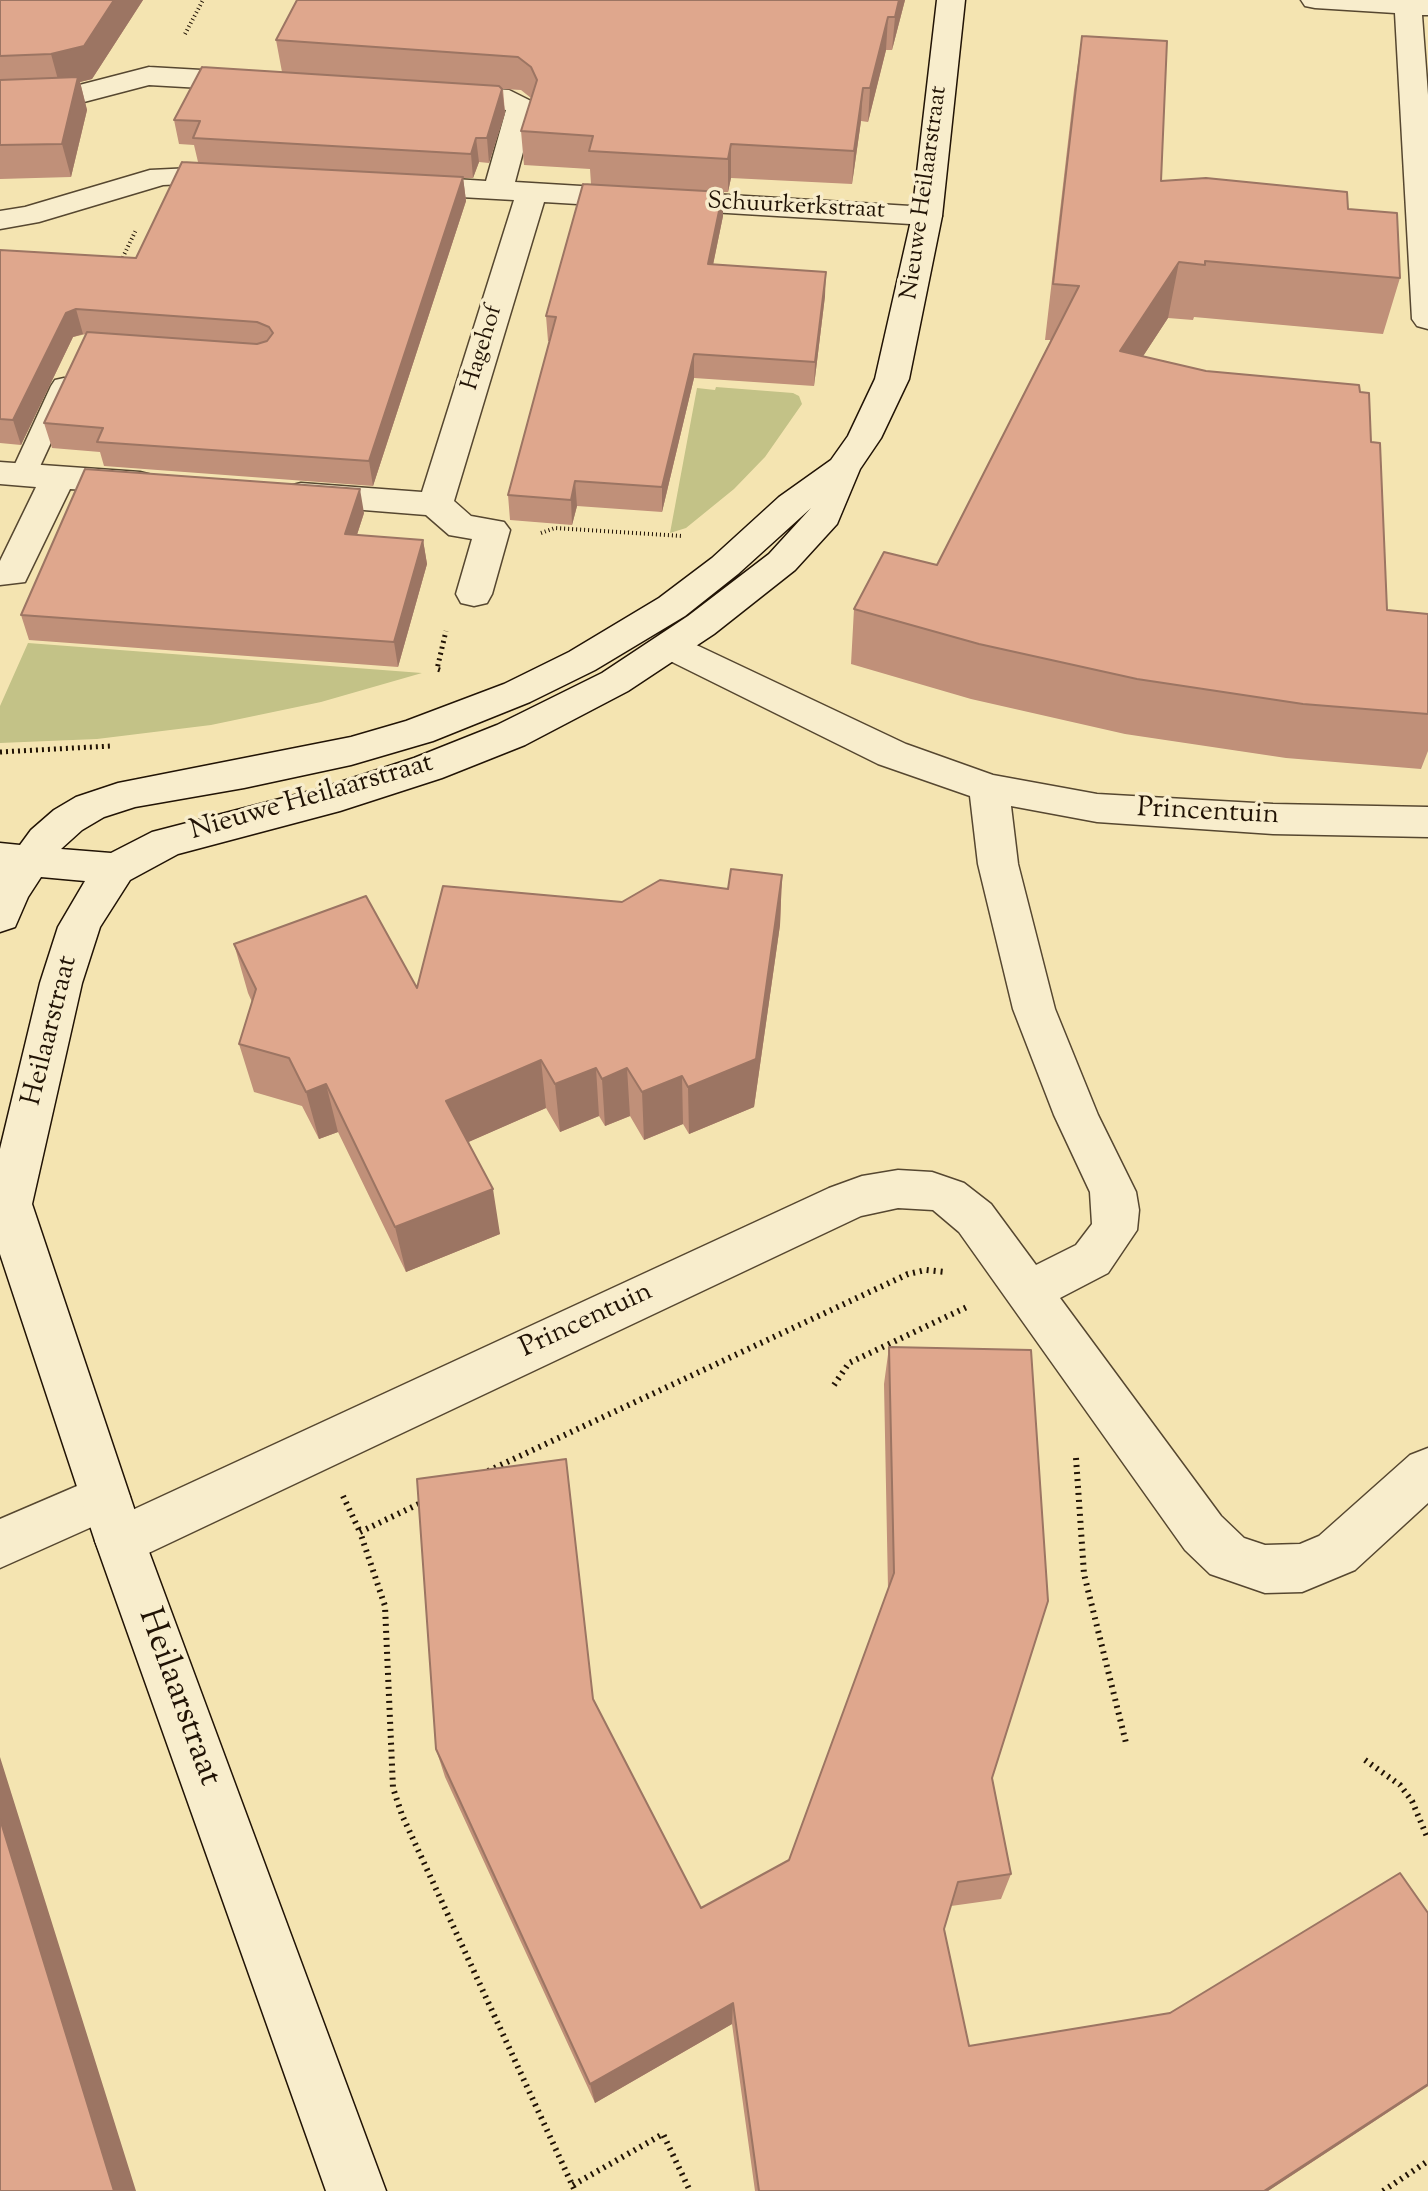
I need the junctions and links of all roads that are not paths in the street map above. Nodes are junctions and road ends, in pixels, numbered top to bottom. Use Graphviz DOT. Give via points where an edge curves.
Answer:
graph roads {
  1 [pos="951,0"];
  2 [pos="1315,0"];
  3 [pos="1418,7"];
  4 [pos="285,84"];
  5 [pos="423,92"];
  6 [pos="0,102"];
  7 [pos="269,177"];
  8 [pos="378,183"];
  9 [pos="498,190"];
  10 [pos="532,192"];
  11 [pos="927,216"];
  12 [pos="0,220"];
  13 [pos="1428,319"];
  14 [pos="76,360"];
  15 [pos="12,474"];
  16 [pos="58,477"];
  17 [pos="169,485"];
  18 [pos="263,492"];
  19 [pos="436,504"];
  20 [pos="0,573"];
  21 [pos="474,594"];
  22 [pos="657,637"];
  23 [pos="989,788"];
  24 [pos="1428,822"];
  25 [pos="15,859"];
  26 [pos="116,869"];
  27 [pos="0,916"];
  28 [pos="5,1185"];
  29 [pos="1028,1292"];
  30 [pos="1428,1471"];
  31 [pos="112,1519"];
  32 [pos="0,1544"];
  33 [pos="356,2191"];
  1 -- 11 [label="street, Nieuwe Heilaarstraat"];
  2 -- 3 [label="street"];
  3 -- 13 [label="street"];
  4 -- 6 [label="street" via="149,76 61,99"];
  5 -- 9 [label="street" via="499,97 521,107"];
  7 -- 12 [label="street" via="161,176"];
  8 -- 9 [label="street, Schuurkerkstraat"];
  9 -- 10 [label="street, Schuurkerkstraat"];
  10 -- 11 [label="street, Schuurkerkstraat"];
  10 -- 19 [label="street, Hagehof"];
  11 -- 22 [label="street, Nieuwe Heilaarstraat" via="892,379 843,468 825,516 782,562"];
  14 -- 15 [label="lane"];
  15 -- 16 [label="street"];
  16 -- 17 [label="street"];
  16 -- 20 [label="street" via="12,574"];
  18 -- 19 [label="street"];
  19 -- 21 [label="street" via="461,527 492,530"];
  22 -- 23 [label="street, Princentuin" via="892,754"];
  22 -- 25 [label="street, Nieuwe Heilaarstraat" via="419,731 336,754 108,799 68,820"];
  22 -- 26 [label="street, Nieuwe Heilaarstraat" via="615,682 428,768 326,801 166,842"];
  23 -- 24 [label="street, Princentuin" via="1111,809"];
  23 -- 29 [label="street" via="998,864 1034,1009 1113,1192 1116,1210 1114,1230 1092,1259"];
  25 -- 26 [label="street"];
  25 -- 27 [label="street"];
  26 -- 28 [label="street, Heilaarstraat" via="79,927"];
  28 -- 31 [label="street, Heilaarstraat"];
  29 -- 30 [label="street, Princentuin" via="1203,1533 1228,1557 1265,1569 1302,1568 1337,1553"];
  29 -- 31 [label="street, Princentuin" via="975,1218 948,1196 907,1189 862,1195"];
  31 -- 32 [label="street, Princentuin"];
  31 -- 33 [label="street, Heilaarstraat"];
}
